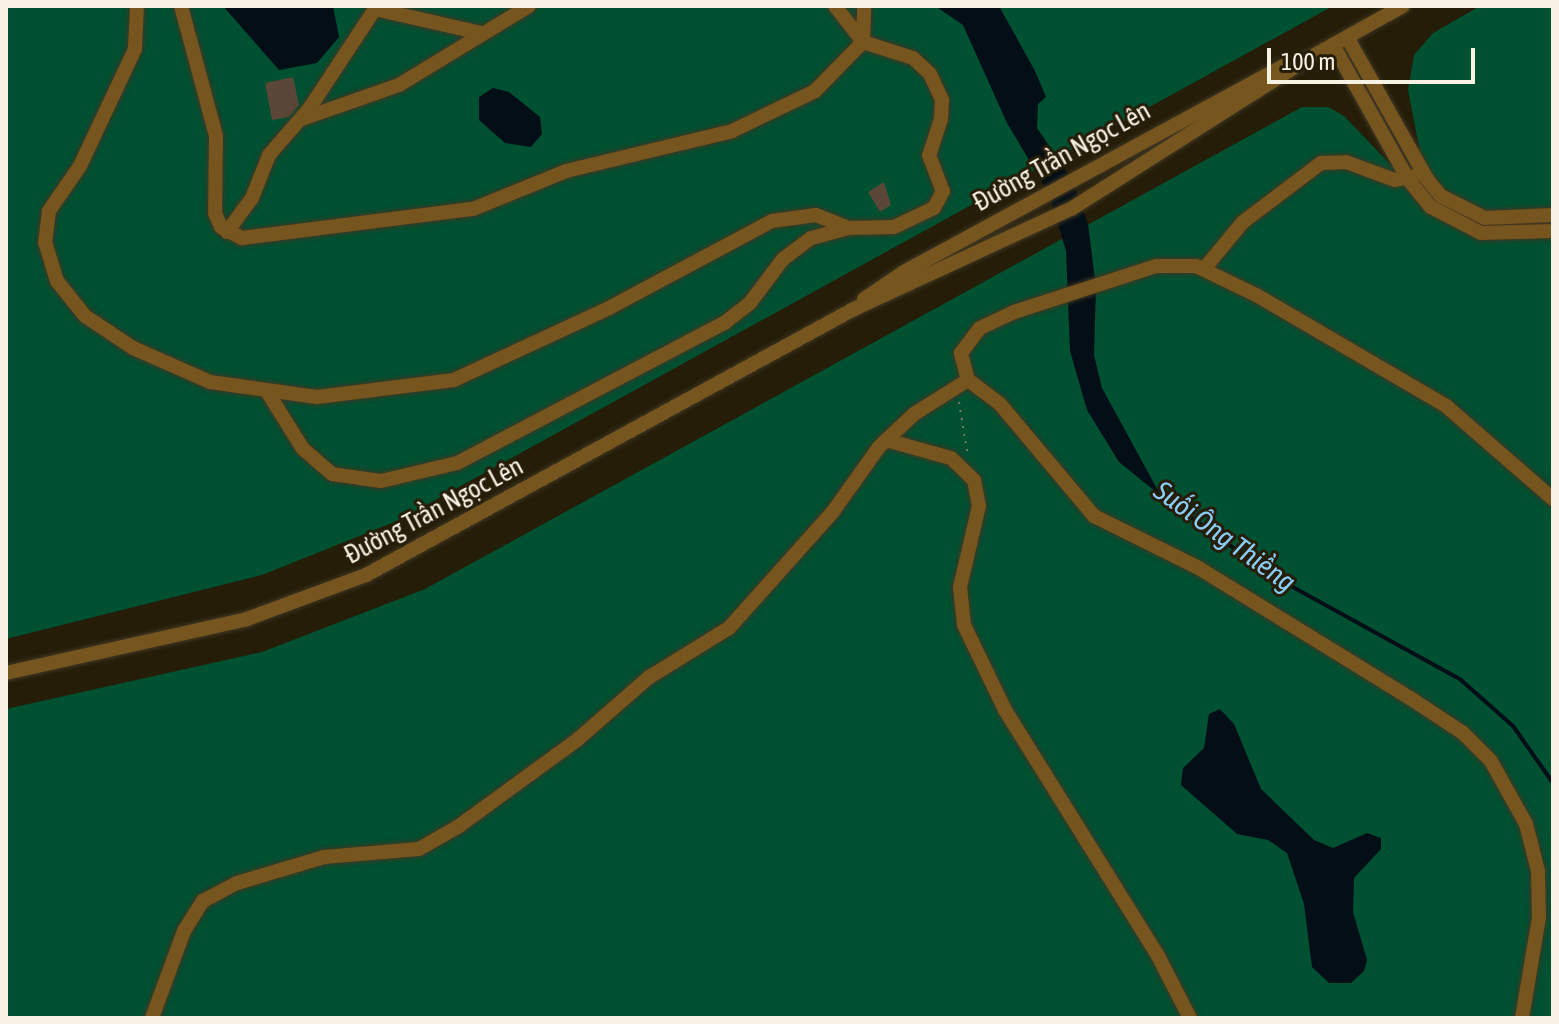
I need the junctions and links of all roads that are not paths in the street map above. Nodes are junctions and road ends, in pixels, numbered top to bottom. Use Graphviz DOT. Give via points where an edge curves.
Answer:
graph roads {
  1 [pos="137,6"];
  2 [pos="181,6"];
  3 [pos="529,6"];
  4 [pos="835,6"];
  5 [pos="864,6"];
  6 [pos="1403,6"];
  7 [pos="376,8"];
  8 [pos="481,33"];
  9 [pos="1347,37"];
  10 [pos="863,42"];
  11 [pos="1333,45"];
  12 [pos="1304,61"];
  13 [pos="302,119"];
  14 [pos="1422,171"];
  15 [pos="1408,179"];
  16 [pos="1553,215"];
  17 [pos="849,228"];
  18 [pos="1553,231"];
  19 [pos="227,232"];
  20 [pos="1204,269"];
  21 [pos="852,310"];
  22 [pos="962,384"];
  23 [pos="268,393"];
  24 [pos="886,440"];
  25 [pos="1553,499"];
  26 [pos="6,673"];
  27 [pos="152,1018"];
  28 [pos="1190,1018"];
  29 [pos="1522,1018"];
  1 -- 23 [label="street" via="138,37 131,60 80,166 46,221 51,267 85,316 133,348 210,382"];
  2 -- 19 [label="street" via="216,136 215,213"];
  3 -- 8 [label="street"];
  4 -- 10 [label="street"];
  5 -- 10 [label="street"];
  6 -- 9 [label="street, Đường Trần Ngọc Lên"];
  7 -- 8 [label="street"];
  7 -- 13 [label="street"];
  8 -- 13 [label="street" via="399,85"];
  9 -- 11 [label="street, Đường Trần Ngọc Lên"];
  9 -- 14 [label="street"];
  10 -- 17 [label="street" via="902,51 935,82 942,110 929,161 943,191 934,208 902,224"];
  10 -- 19 [label="street" via="824,85 769,117 712,137 566,171 489,204 339,230 242,238"];
  11 -- 12 [label="street, Đường Trần Ngọc Lên"];
  11 -- 15 [label="street"];
  12 -- 21 [label="street, Đường Trần Ngọc Lên" via="1088,199"];
  12 -- 21 [label="street, Đường Trần Ngọc Lên" via="1257,77 1075,177 904,272"];
  13 -- 19 [label="street" via="269,155 252,198"];
  14 -- 15 [label="street"];
  14 -- 16 [label="street" via="1441,196 1473,215 1511,220"];
  15 -- 18 [label="street" via="1431,207 1468,229 1496,236"];
  15 -- 20 [label="street" via="1388,178 1346,162 1321,163 1243,222"];
  17 -- 23 [label="street" via="816,215 772,221 609,308 454,380 339,396"];
  17 -- 23 [label="street" via="811,238 792,251 750,303 724,323 457,463 420,475 366,481 332,474 303,449"];
  20 -- 22 [label="street" via="1167,264 1003,317 972,335 960,359"];
  20 -- 25 [label="street" via="1453,411"];
  21 -- 26 [label="street, Đường Trần Ngọc Lên" via="412,553 339,587 247,619"];
  22 -- 24 [label="street" via="914,414"];
  22 -- 29 [label="street" via="994,398 1104,524 1223,582 1451,723 1478,746 1521,812 1538,871 1539,918"];
  24 -- 27 [label="street" via="832,513 729,628 648,678 577,740 459,826 419,849 324,857 248,880 203,901 184,931"];
  24 -- 28 [label="street" via="951,458 966,468 979,506 960,587 964,625 1005,710 1152,944"];
}
